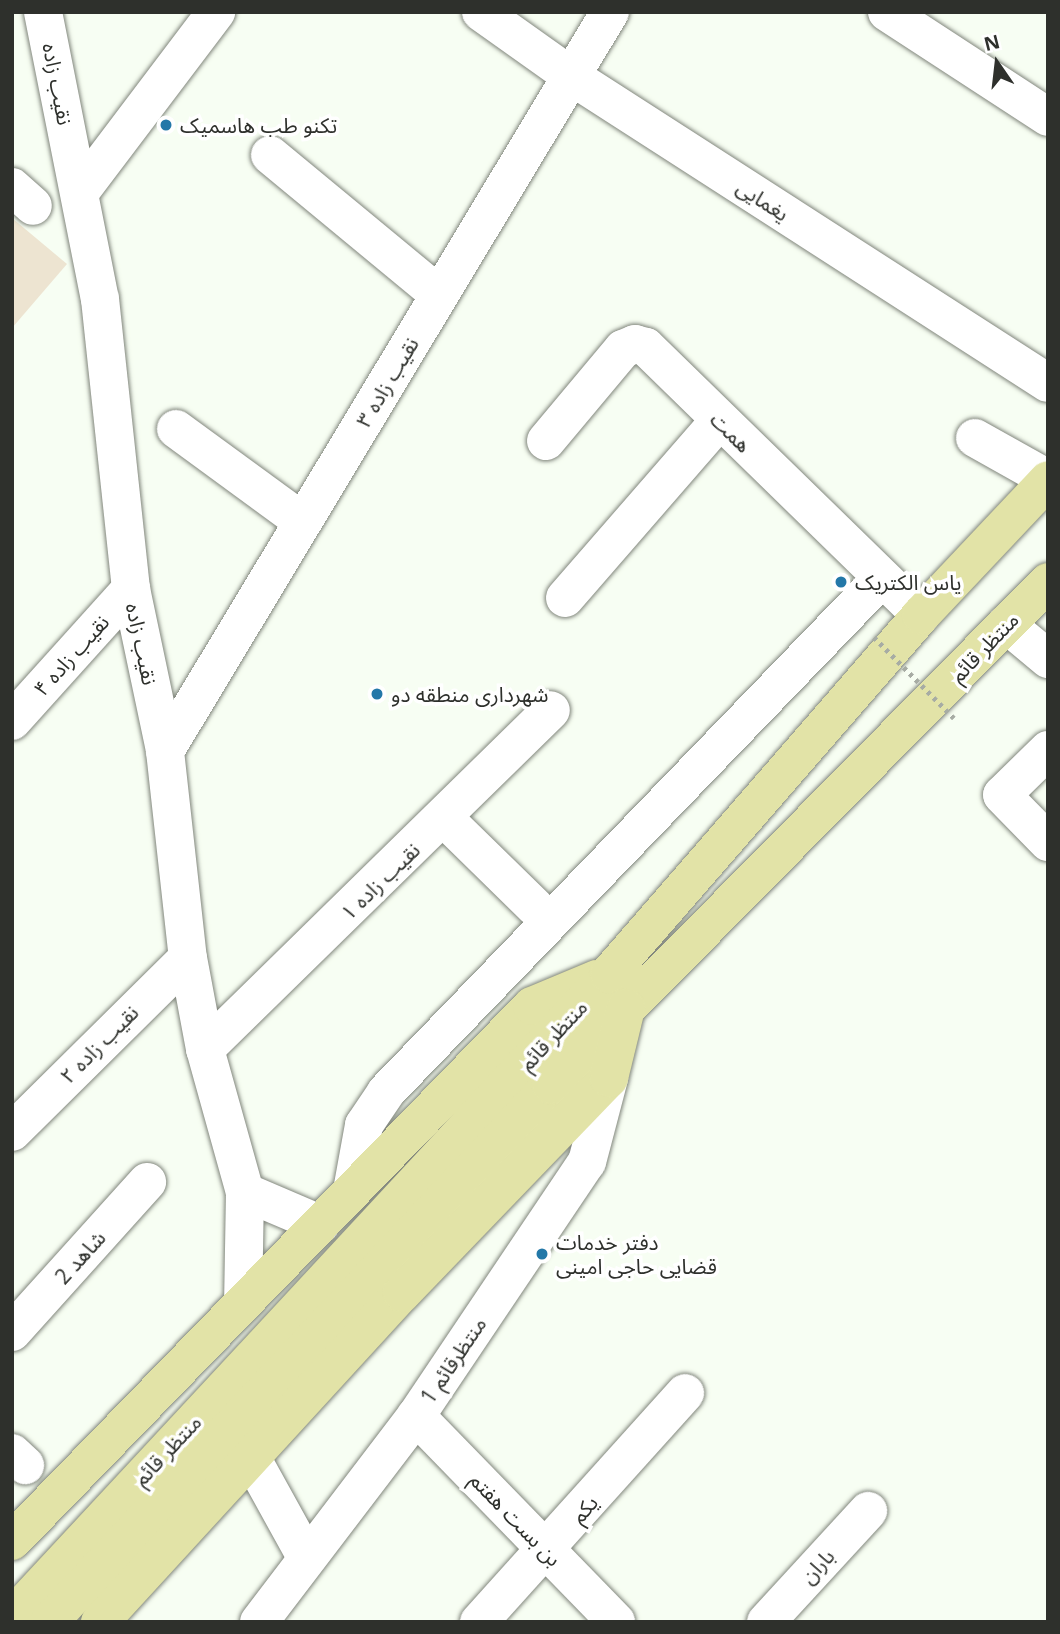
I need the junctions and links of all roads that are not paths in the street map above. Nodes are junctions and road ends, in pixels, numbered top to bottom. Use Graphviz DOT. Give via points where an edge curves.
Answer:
graph roads {
  1 [pos="43,12"];
  2 [pos="216,12"];
  3 [pos="481,12"];
  4 [pos="610,12"];
  5 [pos="887,12"];
  6 [pos="571,76"];
  7 [pos="1048,117"];
  8 [pos="270,155"];
  9 [pos="80,192"];
  10 [pos="439,295"];
  11 [pos="1048,383"];
  12 [pos="719,421"];
  13 [pos="176,429"];
  14 [pos="975,438"];
  15 [pos="546,441"];
  16 [pos="1048,480"];
  17 [pos="303,522"];
  18 [pos="882,578"];
  19 [pos="1048,582"];
  20 [pos="131,589"];
  21 [pos="565,598"];
  22 [pos="921,615"];
  23 [pos="1006,624"];
  24 [pos="1048,659"];
  25 [pos="551,710"];
  26 [pos="12,721"];
  27 [pos="1048,750"];
  28 [pos="164,751"];
  29 [pos="444,819"];
  30 [pos="1048,842"];
  31 [pos="535,906"];
  32 [pos="187,958"];
  33 [pos="609,975"];
  34 [pos="626,1008"];
  35 [pos="205,1049"];
  36 [pos="609,1078"];
  37 [pos="12,1132"];
  38 [pos="147,1182"];
  39 [pos="352,1191"];
  40 [pos="244,1192"];
  41 [pos="320,1224"];
  42 [pos="243,1302"];
  43 [pos="12,1332"];
  44 [pos="685,1393"];
  45 [pos="416,1416"];
  46 [pos="252,1459"];
  47 [pos="869,1511"];
  48 [pos="12,1541"];
  49 [pos="548,1550"];
  50 [pos="306,1557"];
  51 [pos="12,1617"];
  52 [pos="49,1622"];
  53 [pos="100,1622"];
  54 [pos="259,1622"];
  55 [pos="479,1622"];
  56 [pos="617,1622"];
  57 [pos="766,1622"];
  1 -- 9 [label="street, نقیب زاده"];
  2 -- 9 [label="street"];
  3 -- 6 [label="street, یغمایی"];
  4 -- 6 [label="street, نقیب زاده ۳"];
  5 -- 7 [label="street"];
  6 -- 10 [label="street, نقیب زاده ۳"];
  6 -- 11 [label="street, یغمایی"];
  8 -- 10 [label="street"];
  9 -- 20 [label="street, نقیب زاده" via="100,299"];
  10 -- 17 [label="street, نقیب زاده ۳"];
  12 -- 15 [label="street, همت" via="646,347 635,344 623,349"];
  12 -- 18 [label="street, همت"];
  12 -- 21 [label="street"];
  13 -- 17 [label="street"];
  14 -- 16 [label="street"];
  16 -- 22 [label="main road, منتظر قائم"];
  17 -- 28 [label="street, نقیب زاده ۳"];
  18 -- 22 [label="street, همت"];
  18 -- 39 [label="street" via="386,1091 364,1125"];
  19 -- 23 [label="main road, منتظر قائم"];
  20 -- 26 [label="street, نقیب زاده ۴"];
  20 -- 28 [label="street, نقیب زاده"];
  22 -- 33 [label="main road, منتظر قائم"];
  23 -- 24 [label="street"];
  23 -- 34 [label="main road, منتظر قائم"];
  25 -- 29 [label="street, نقیب زاده ۱"];
  27 -- 30 [label="street" via="1002,795"];
  28 -- 32 [label="street, نقیب زاده"];
  29 -- 31 [label="street"];
  29 -- 35 [label="street, نقیب زاده ۱"];
  32 -- 35 [label="street, نقیب زاده"];
  32 -- 37 [label="street, نقیب زاده ۲"];
  33 -- 39 [label="main road" via="531,1006"];
  33 -- 51 [label="main road, منتظر قائم"];
  34 -- 36 [label="main road"];
  34 -- 52 [label="main road, منتظر قائم"];
  35 -- 40 [label="street, نقیب زاده"];
  36 -- 45 [label="street, منتظرقائم 1" via="587,1161"];
  36 -- 46 [label="main road" via="402,1293"];
  38 -- 43 [label="street, شاهد 2"];
  39 -- 41 [label="main road"];
  40 -- 41 [label="street"];
  40 -- 42 [label="street, نقیب زاده"];
  41 -- 42 [label="main road"];
  42 -- 48 [label="main road"];
  44 -- 49 [label="street, یکم"];
  45 -- 49 [label="street, بن بست هفتم"];
  45 -- 50 [label="street, منتظرقائم 1"];
  46 -- 50 [label="street"];
  46 -- 53 [label="main road"];
  47 -- 57 [label="street, باران"];
  49 -- 55 [label="street, یکم"];
  49 -- 56 [label="street, بن بست هفتم"];
  50 -- 54 [label="street, منتظرقائم 1"];
}
